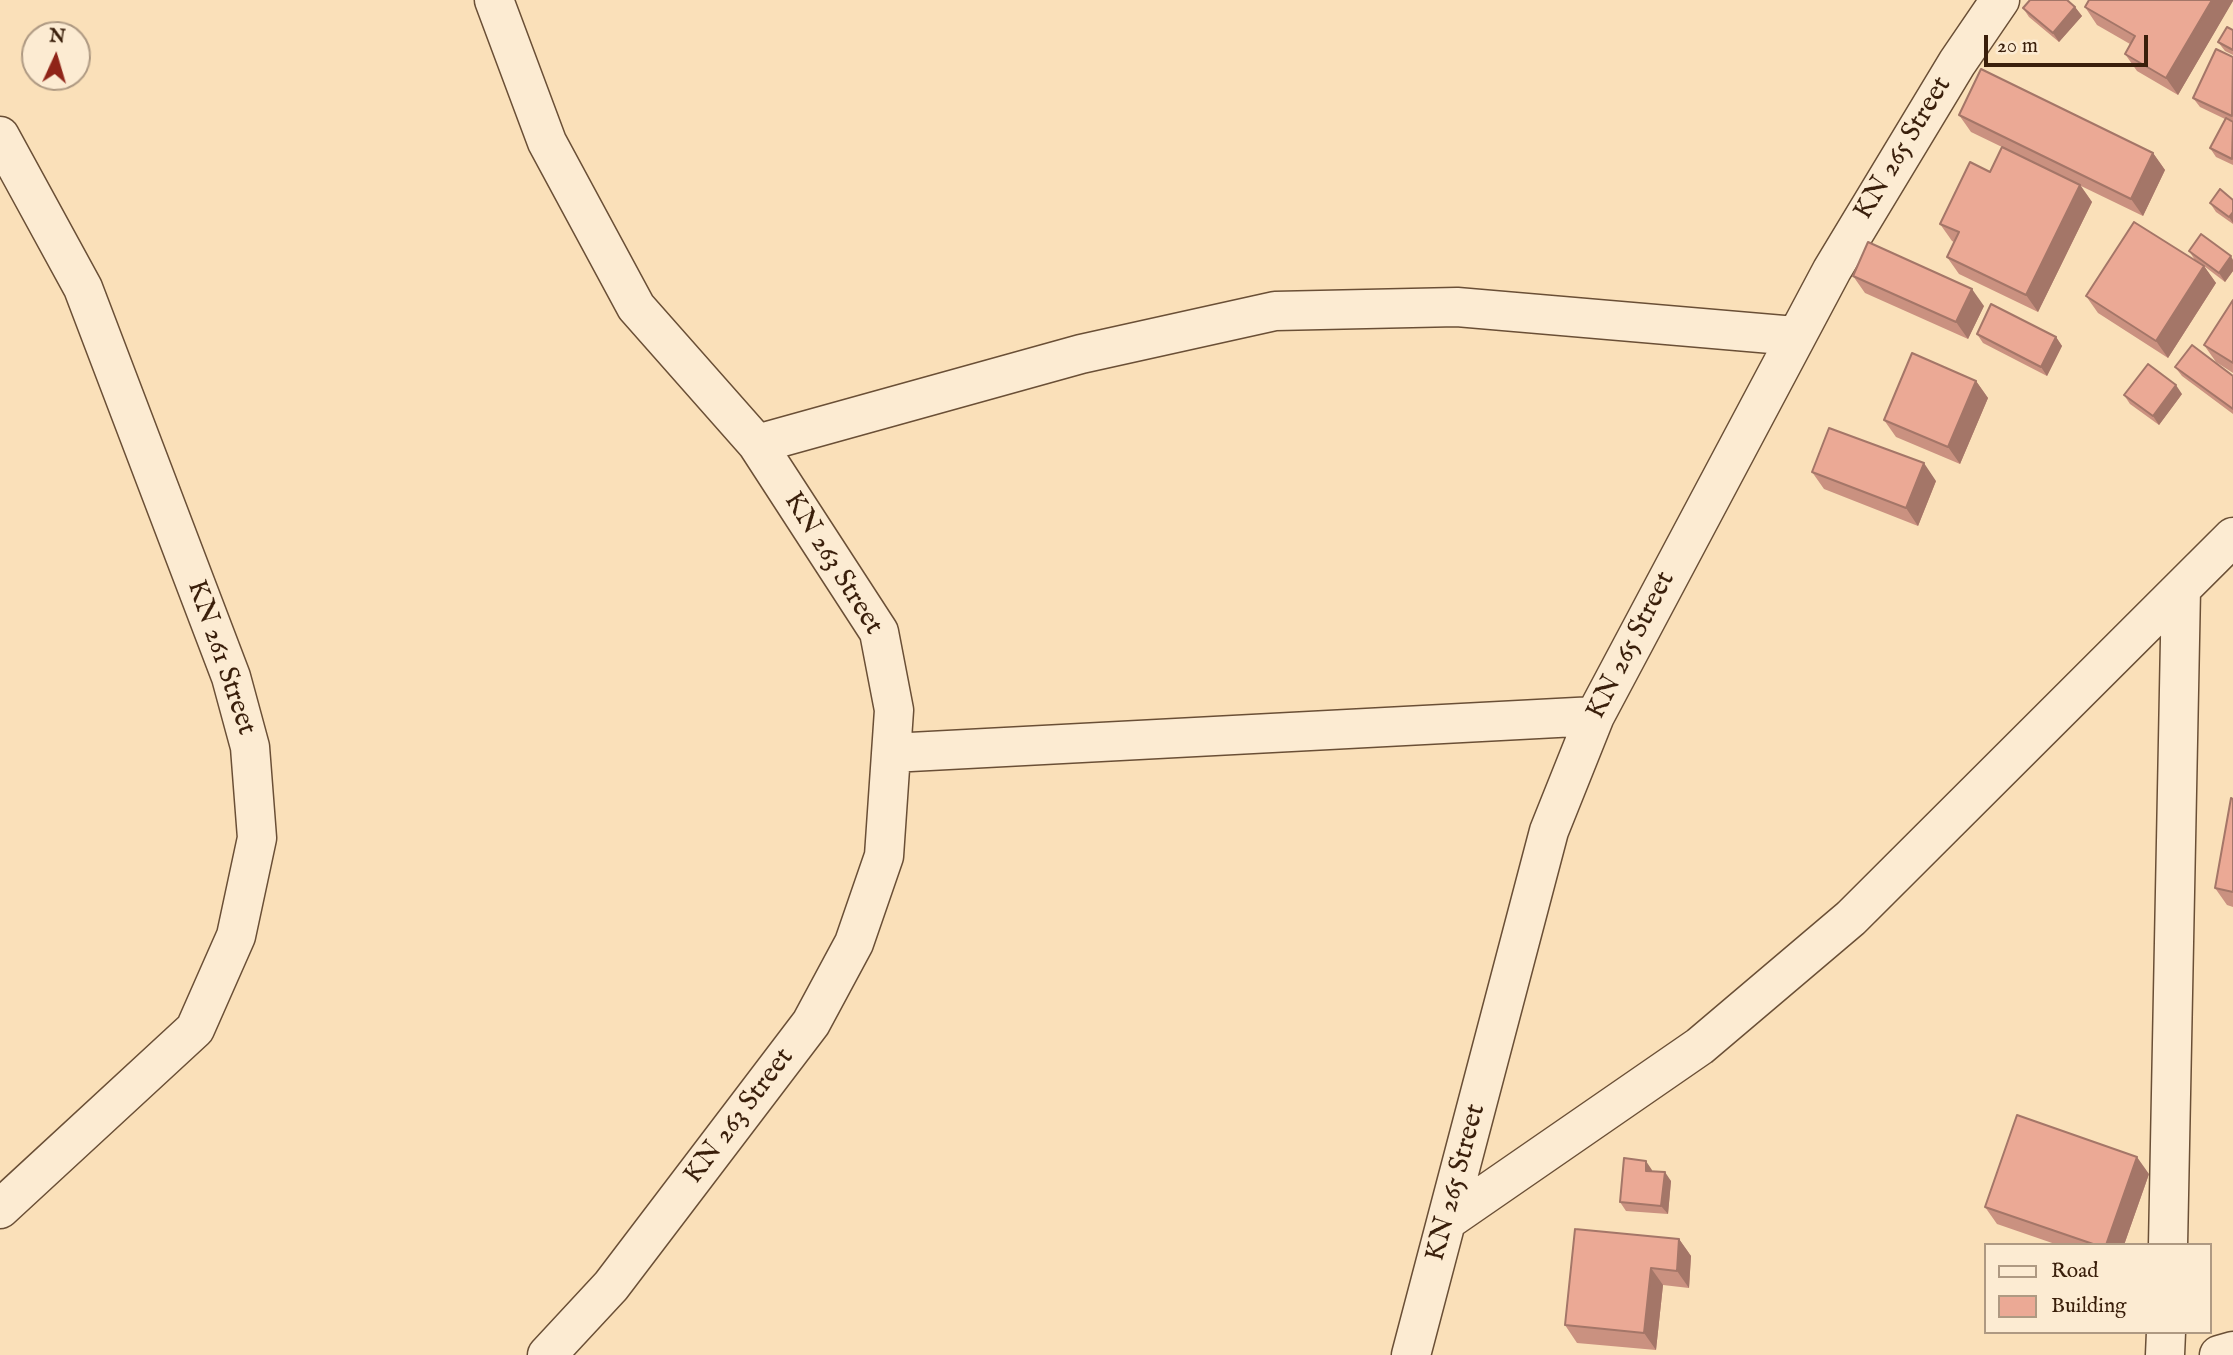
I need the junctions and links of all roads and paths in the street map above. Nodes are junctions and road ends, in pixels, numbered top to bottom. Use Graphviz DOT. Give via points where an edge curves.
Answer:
graph roads {
  1 [pos="494,0"];
  2 [pos="2000,0"];
  3 [pos="0,136"];
  4 [pos="1795,336"];
  5 [pos="757,444"];
  6 [pos="2233,537"];
  7 [pos="2180,589"];
  8 [pos="1595,716"];
  9 [pos="891,753"];
  10 [pos="0,1209"];
  11 [pos="1448,1220"];
  12 [pos="2168,1243"];
  13 [pos="2166,1334"];
  14 [pos="2233,1351"];
  15 [pos="547,1355"];
  16 [pos="1411,1355"];
  17 [pos="2165,1355"];
  18 [pos="2219,1355"];
  1 -- 5 [label="street, KN 263 Street" via="547,142 636,307"];
  2 -- 4 [label="street, KN 265 Street" via="1950,74"];
  3 -- 10 [label="street, KN 261 Street" via="83,288 231,677 250,747 257,838 236,936 195,1029"];
  4 -- 5 [label="street" via="1457,307 1275,311 1081,354"];
  4 -- 8 [label="street, KN 265 Street"];
  5 -- 9 [label="street, KN 263 Street" via="879,632 894,710"];
  6 -- 7 [label="street"];
  7 -- 11 [label="street" via="1851,918 1700,1046"];
  7 -- 12 [label="street"];
  8 -- 9 [label="street"];
  8 -- 11 [label="street, KN 265 Street" via="1549,831"];
  9 -- 15 [label="street, KN 263 Street" via="884,856 854,943 811,1023 611,1286"];
  11 -- 16 [label="street, KN 265 Street"];
  13 -- 17 [label="street"];
  14 -- 18 [label="street"];
}
